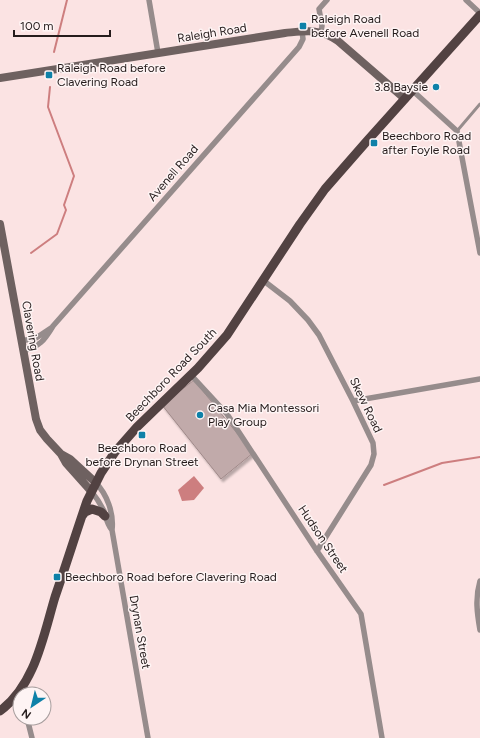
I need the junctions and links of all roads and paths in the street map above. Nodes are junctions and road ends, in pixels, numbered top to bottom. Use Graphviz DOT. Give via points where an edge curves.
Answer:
graph roads {
  1 [pos="150,0"];
  2 [pos="327,0"];
  3 [pos="466,0"];
  4 [pos="480,14"];
  5 [pos="302,31"];
  6 [pos="321,32"];
  7 [pos="158,53"];
  8 [pos="0,78"];
  9 [pos="413,91"];
  10 [pos="405,99"];
  11 [pos="480,104"];
  12 [pos="457,131"];
  13 [pos="0,224"];
  14 [pos="478,227"];
  15 [pos="480,253"];
  16 [pos="264,281"];
  17 [pos="53,326"];
  18 [pos="21,341"];
  19 [pos="23,351"];
  20 [pos="191,376"];
  21 [pos="480,379"];
  22 [pos="353,401"];
  23 [pos="61,454"];
  24 [pos="95,482"];
  25 [pos="91,491"];
  26 [pos="82,516"];
  27 [pos="105,516"];
  28 [pos="112,530"];
  29 [pos="317,552"];
  30 [pos="480,581"];
  31 [pos="480,630"];
  32 [pos="23,686"];
  33 [pos="12,700"];
  34 [pos="0,711"];
  35 [pos="29,726"];
  36 [pos="32,738"];
  37 [pos="148,738"];
  38 [pos="382,738"];
  1 -- 7 [label="street"];
  2 -- 6 [label="street" via="319,9"];
  3 -- 4 [label="street"];
  4 -- 9 [label="main road, Beechboro Road South"];
  5 -- 6 [label="street, Raleigh Road"];
  5 -- 7 [label="street, Raleigh Road"];
  5 -- 17 [label="street, Avenell Road" via="303,39 298,47"];
  6 -- 10 [label="street, Raleigh Road" via="338,41"];
  7 -- 8 [label="street, Raleigh Road"];
  9 -- 10 [label="main road, Beechboro Road South"];
  9 -- 12 [label="street"];
  10 -- 16 [label="main road, Beechboro Road South" via="316,201"];
  11 -- 12 [label="lane"];
  12 -- 14 [label="street"];
  13 -- 18 [label="street, Clavering Road"];
  14 -- 15 [label="street"];
  16 -- 20 [label="main road, Beechboro Road South" via="227,335"];
  16 -- 22 [label="street, Skew Road" via="290,301 308,320 319,335"];
  17 -- 18 [label="street, Avenell Road" via="36,338"];
  17 -- 19 [label="street, Avenell Road" via="40,344"];
  18 -- 19 [label="street, Clavering Road"];
  19 -- 23 [label="street, Clavering Road" via="38,425"];
  20 -- 24 [label="main road, Beechboro Road South" via="133,432 106,463"];
  20 -- 29 [label="street, Hudson Street" via="227,414"];
  21 -- 22 [label="street"];
  22 -- 29 [label="street, Skew Road" via="373,443 374,454 366,476"];
  23 -- 24 [label="street, Clavering Road"];
  23 -- 25 [label="street, Clavering Road"];
  24 -- 25 [label="main road, Beechboro Road South"];
  24 -- 28 [label="street, Drynan Street" via="108,502"];
  25 -- 26 [label="main road, Beechboro Road South"];
  25 -- 27 [label="street, Drynan Street" via="98,499"];
  26 -- 27 [label="main road" via="84,512 92,509"];
  26 -- 32 [label="main road, Beechboro Road South" via="35,662"];
  27 -- 28 [label="street, Drynan Street"];
  28 -- 37 [label="street, Drynan Street"];
  29 -- 38 [label="street, Hudson Street" via="361,614"];
  30 -- 31 [label="street" via="476,610"];
  33 -- 34 [label="main road, Beechboro Road South"];
  35 -- 36 [label="street"];
}
